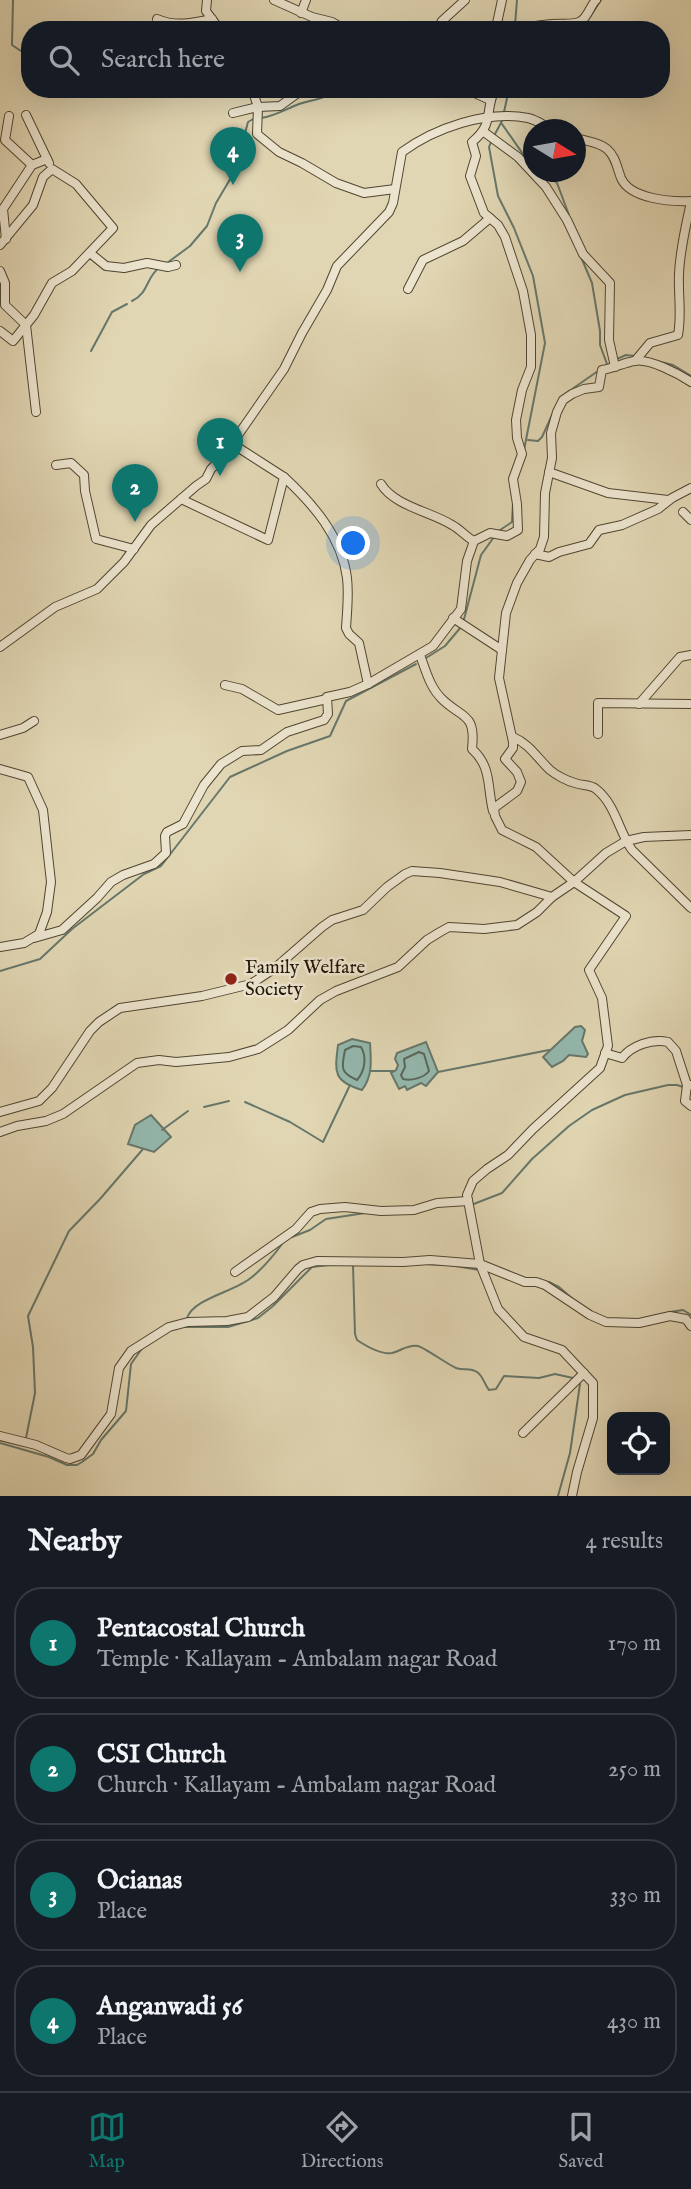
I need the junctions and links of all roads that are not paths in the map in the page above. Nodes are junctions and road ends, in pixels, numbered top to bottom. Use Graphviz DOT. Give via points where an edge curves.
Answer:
graph roads {
  1 [pos="207,0"];
  2 [pos="274,0"];
  3 [pos="306,0"];
  4 [pos="465,0"];
  5 [pos="502,0"];
  6 [pos="596,0"];
  7 [pos="301,13"];
  8 [pos="157,19"];
  9 [pos="212,19"];
  10 [pos="162,21"];
  11 [pos="198,21"];
  12 [pos="329,21"];
  13 [pos="442,21"];
  14 [pos="497,21"];
  15 [pos="581,21"];
  16 [pos="254,98"];
  17 [pos="292,98"];
  18 [pos="486,98"];
  19 [pos="490,100"];
  20 [pos="233,113"];
  21 [pos="26,115"];
  22 [pos="257,115"];
  23 [pos="9,116"];
  24 [pos="488,118"];
  25 [pos="531,119"];
  26 [pos="484,132"];
  27 [pos="586,141"];
  28 [pos="47,159"];
  29 [pos="32,165"];
  30 [pos="52,169"];
  31 [pos="395,189"];
  32 [pos="691,201"];
  33 [pos="490,218"];
  34 [pos="3,242"];
  35 [pos="90,253"];
  36 [pos="168,266"];
  37 [pos="0,271"];
  38 [pos="408,289"];
  39 [pos="26,325"];
  40 [pos="0,331"];
  41 [pos="635,361"];
  42 [pos="615,367"];
  43 [pos="691,382"];
  44 [pos="36,412"];
  45 [pos="232,443"];
  46 [pos="56,465"];
  47 [pos="549,472"];
  48 [pos="285,477"];
  49 [pos="381,484"];
  50 [pos="691,488"];
  51 [pos="181,499"];
  52 [pos="668,500"];
  53 [pos="683,512"];
  54 [pos="691,520"];
  55 [pos="475,541"];
  56 [pos="134,549"];
  57 [pos="535,554"];
  58 [pos="453,618"];
  59 [pos="0,647"];
  60 [pos="502,650"];
  61 [pos="420,655"];
  62 [pos="691,656"];
  63 [pos="368,684"];
  64 [pos="225,685"];
  65 [pos="327,699"];
  66 [pos="639,704"];
  67 [pos="691,704"];
  68 [pos="34,721"];
  69 [pos="598,734"];
  70 [pos="0,735"];
  71 [pos="513,737"];
  72 [pos="0,768"];
  73 [pos="494,812"];
  74 [pos="691,835"];
  75 [pos="626,841"];
  76 [pos="574,883"];
  77 [pos="552,897"];
  78 [pos="691,908"];
  79 [pos="34,938"];
  80 [pos="0,947"];
  81 [pos="605,1053"];
  82 [pos="688,1083"];
  83 [pos="691,1106"];
  84 [pos="0,1112"];
  85 [pos="0,1132"];
  86 [pos="469,1204"];
  87 [pos="481,1266"];
  88 [pos="235,1272"];
  89 [pos="691,1326"];
  90 [pos="584,1373"];
  91 [pos="523,1433"];
  92 [pos="0,1436"];
  93 [pos="572,1496"];
  1 -- 9 [label="street" via="206,11"];
  2 -- 7 [label="street"];
  3 -- 7 [label="street"];
  4 -- 13 [label="street"];
  5 -- 14 [label="street"];
  6 -- 15 [label="street"];
  7 -- 12 [label="street"];
  8 -- 10 [label="street"];
  9 -- 11 [label="street"];
  16 -- 22 [label="street"];
  17 -- 22 [label="street"];
  18 -- 19 [label="street"];
  19 -- 24 [label="street"];
  20 -- 22 [label="street"];
  21 -- 28 [label="street"];
  22 -- 31 [label="street" via="257,134 279,152 335,183 363,193"];
  23 -- 29 [label="street" via="5,140"];
  24 -- 25 [label="street"];
  24 -- 26 [label="street"];
  24 -- 31 [label="street" via="443,128 402,152"];
  26 -- 33 [label="street" via="472,142 477,156 470,176"];
  26 -- 42 [label="street" via="518,157 546,187 583,254 610,284 609,340"];
  27 -- 32 [label="street" via="606,148 627,189 672,202"];
  28 -- 29 [label="street"];
  28 -- 30 [label="street"];
  29 -- 34 [label="street" via="3,209"];
  30 -- 34 [label="street" via="43,177 33,205"];
  30 -- 35 [label="street" via="76,184 113,228"];
  31 -- 45 [label="street" via="389,212 337,266 284,369"];
  32 -- 41 [label="street" via="679,274 678,335 650,344"];
  33 -- 38 [label="street" via="463,241 423,260"];
  33 -- 55 [label="street" via="505,237 523,291 531,367 516,420 522,454 513,479 518,530 507,536 490,533"];
  35 -- 36 [label="street" via="106,266"];
  35 -- 39 [label="street" via="52,283"];
  37 -- 39 [label="street" via="5,305"];
  39 -- 40 [label="street" via="12,341"];
  39 -- 44 [label="street"];
  41 -- 42 [label="street"];
  41 -- 43 [label="street" via="676,372"];
  42 -- 47 [label="street" via="601,371 599,387 578,391 562,402 551,433"];
  45 -- 48 [label="street"];
  45 -- 51 [label="street" via="206,479"];
  46 -- 56 [label="street" via="71,463 84,475 96,539"];
  47 -- 52 [label="street" via="608,493"];
  47 -- 57 [label="street" via="544,537"];
  48 -- 51 [label="street" via="268,540"];
  48 -- 63 [label="street" via="309,499 341,556 347,580 346,628 359,643"];
  49 -- 55 [label="street" via="391,495 455,526"];
  50 -- 52 [label="street"];
  51 -- 56 [label="street" via="151,525"];
  52 -- 57 [label="street" via="622,525 600,530 589,544 549,557"];
  53 -- 54 [label="street"];
  55 -- 58 [label="street" via="467,561 461,609"];
  56 -- 59 [label="street" via="97,589 55,607"];
  57 -- 60 [label="street" via="509,601"];
  58 -- 60 [label="street"];
  58 -- 61 [label="street" via="433,646"];
  60 -- 71 [label="street" via="499,678"];
  61 -- 63 [label="street"];
  61 -- 73 [label="street" via="430,683 443,700 465,715 474,732 472,749 482,758 488,774"];
  62 -- 66 [label="street" via="680,657"];
  63 -- 65 [label="street"];
  64 -- 65 [label="street" via="242,689 278,710"];
  65 -- 79 [label="street" via="324,720 287,732 261,750 242,751 221,764 183,824 167,832 166,853 158,862 118,878 62,930"];
  66 -- 67 [label="street"];
  66 -- 69 [label="street" via="598,703"];
  68 -- 70 [label="street"];
  71 -- 73 [label="street" via="513,748 505,759 517,772 520,786 495,806"];
  71 -- 75 [label="street" via="528,745 550,769 599,792 615,813"];
  72 -- 79 [label="street" via="28,776 43,810 50,879 47,912"];
  73 -- 76 [label="street" via="502,830 536,847"];
  74 -- 75 [label="street"];
  75 -- 76 [label="street"];
  75 -- 78 [label="street"];
  76 -- 77 [label="street"];
  76 -- 81 [label="street" via="625,916 589,970 602,998"];
  77 -- 84 [label="street" via="500,882 440,873 405,874 363,910 321,927 251,984 120,1008 90,1031 39,1101"];
  77 -- 85 [label="street" via="517,925 449,927 398,967 320,1000 288,1030 258,1049 229,1057 137,1063 63,1114"];
  79 -- 80 [label="street"];
  81 -- 82 [label="street" via="622,1058 648,1042 668,1042"];
  81 -- 86 [label="street" via="600,1068 508,1155 473,1181 467,1195"];
  82 -- 83 [label="street" via="685,1101"];
  86 -- 87 [label="street"];
  86 -- 88 [label="street" via="437,1203 414,1210 320,1209"];
  87 -- 89 [label="street" via="545,1285 606,1322 639,1324 670,1316 686,1319"];
  87 -- 90 [label="street" via="498,1309 524,1337 562,1350"];
  87 -- 92 [label="street" via="430,1260 303,1265 248,1317 169,1326 131,1351 119,1368 111,1414 80,1455 70,1459"];
  90 -- 91 [label="street"];
  90 -- 93 [label="street" via="593,1383 593,1418"];
}
